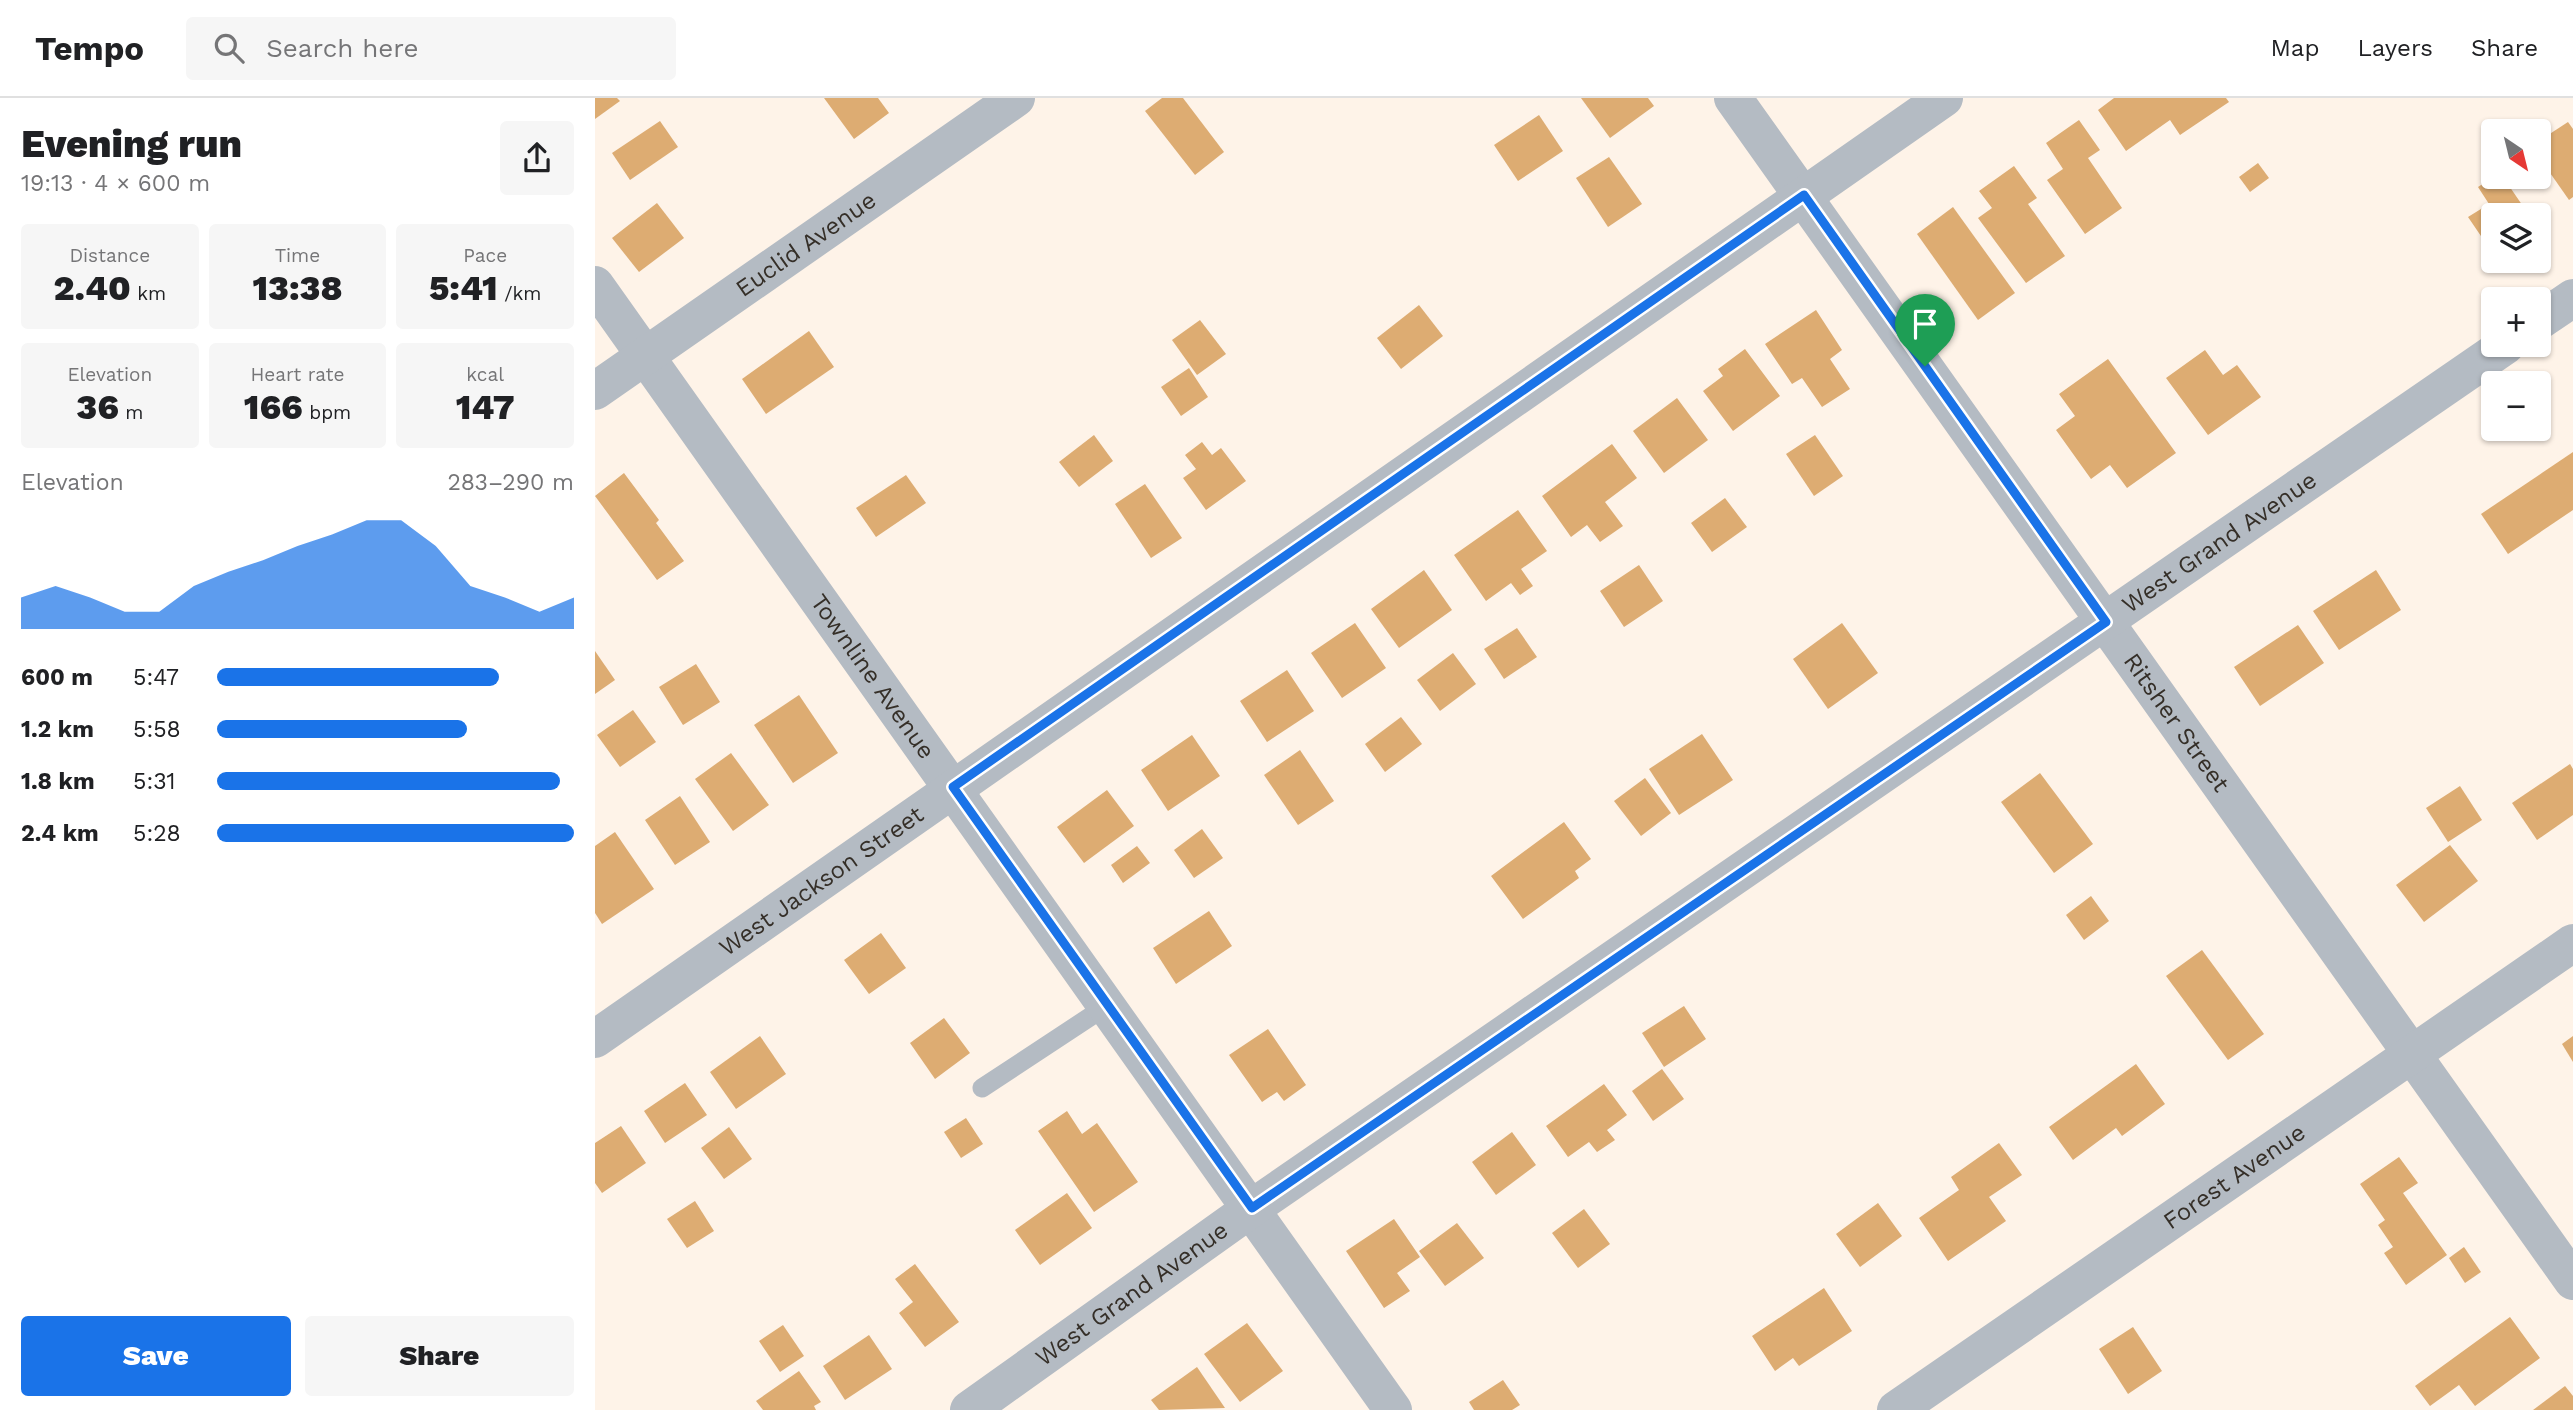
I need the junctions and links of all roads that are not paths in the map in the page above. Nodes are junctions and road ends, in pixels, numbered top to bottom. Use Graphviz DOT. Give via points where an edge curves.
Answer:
graph roads {
  1 [pos="1016,98"];
  2 [pos="1733,98"];
  3 [pos="1944,98"];
  4 [pos="1804,195"];
  5 [pos="595,285"];
  6 [pos="2573,298"];
  7 [pos="2551,313"];
  8 [pos="645,356"];
  9 [pos="2489,357"];
  10 [pos="595,391"];
  11 [pos="2106,622"];
  12 [pos="953,787"];
  13 [pos="2573,943"];
  14 [pos="1108,1005"];
  15 [pos="595,1039"];
  16 [pos="2411,1054"];
  17 [pos="982,1088"];
  18 [pos="1252,1208"];
  19 [pos="2570,1269"];
  20 [pos="969,1410"];
  21 [pos="1393,1410"];
  22 [pos="1896,1410"];
  1 -- 8 [label="street, Euclid Avenue"];
  2 -- 4 [label="street, Ritsher Street"];
  3 -- 4 [label="street, West Jackson Street"];
  4 -- 11 [label="street, Ritsher Street"];
  4 -- 12 [label="street, West Jackson Street"];
  5 -- 8 [label="street, Townline Avenue"];
  6 -- 7 [label="street"];
  8 -- 10 [label="street, Euclid Avenue"];
  8 -- 12 [label="street, Townline Avenue"];
  9 -- 11 [label="street, West Grand Avenue"];
  11 -- 16 [label="street, Ritsher Street"];
  11 -- 18 [label="street, West Grand Avenue"];
  12 -- 14 [label="street, Townline Avenue"];
  12 -- 15 [label="street, West Jackson Street"];
  13 -- 16 [label="street, Forest Avenue"];
  14 -- 17 [label="lane"];
  14 -- 18 [label="street, Townline Avenue"];
  16 -- 19 [label="street, Ritsher Street"];
  16 -- 22 [label="street, Forest Avenue"];
  18 -- 20 [label="street, West Grand Avenue"];
  18 -- 21 [label="street, Townline Avenue"];
}
